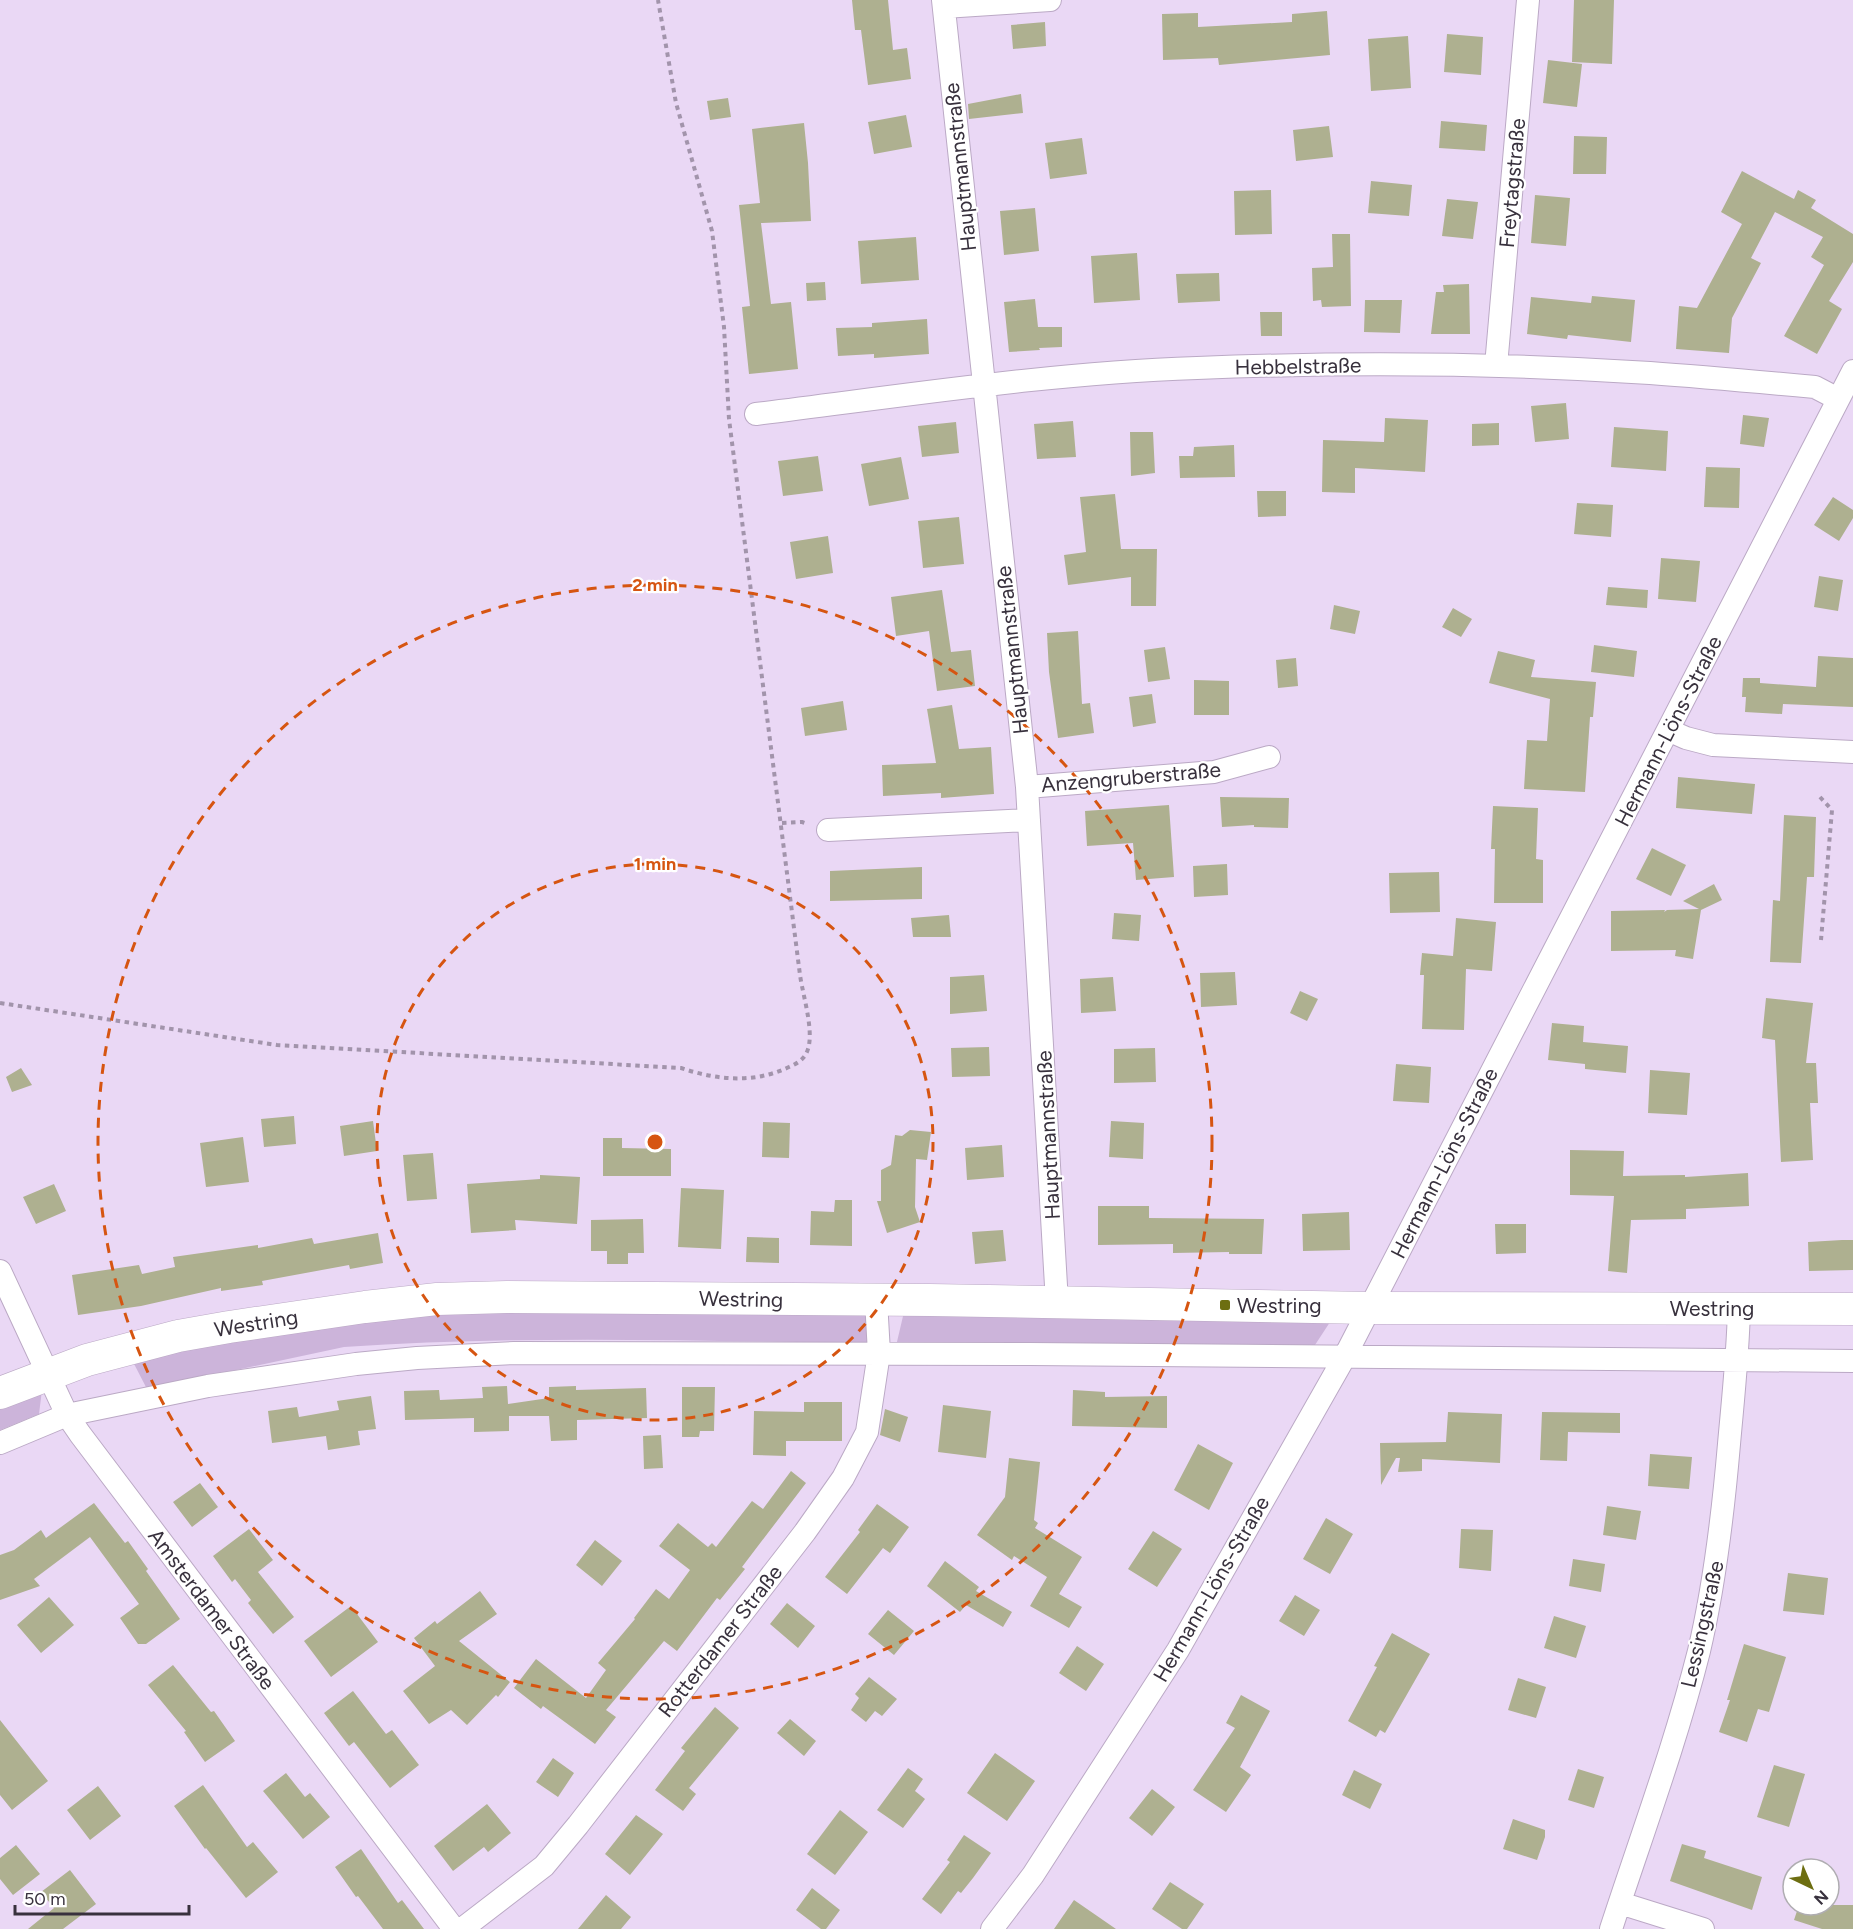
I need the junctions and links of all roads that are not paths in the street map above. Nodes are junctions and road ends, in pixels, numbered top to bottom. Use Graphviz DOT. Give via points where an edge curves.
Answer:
graph roads {
  1 [pos="1050,0"];
  2 [pos="1528,0"];
  3 [pos="943,3"];
  4 [pos="1496,366"];
  5 [pos="1853,371"];
  6 [pos="983,386"];
  7 [pos="1838,399"];
  8 [pos="756,414"];
  9 [pos="1668,730"];
  10 [pos="1853,752"];
  11 [pos="1269,757"];
  12 [pos="1027,787"];
  13 [pos="1029,820"];
  14 [pos="828,830"];
  15 [pos="0,1271"];
  16 [pos="876,1300"];
  17 [pos="1057,1303"];
  18 [pos="1370,1308"];
  19 [pos="1740,1308"];
  20 [pos="1853,1309"];
  21 [pos="879,1353"];
  22 [pos="1344,1358"];
  23 [pos="1737,1360"];
  24 [pos="1853,1361"];
  25 [pos="48,1375"];
  26 [pos="0,1393"];
  27 [pos="67,1415"];
  28 [pos="0,1443"];
  29 [pos="1620,1903"];
  30 [pos="454,1929"];
  31 [pos="462,1929"];
  32 [pos="992,1929"];
  33 [pos="1611,1929"];
  34 [pos="1703,1929"];
  1 -- 3 [label="street"];
  2 -- 4 [label="street, Freytagstraße"];
  3 -- 6 [label="street, Hauptmannstraße"];
  4 -- 6 [label="street, Hebbelstraße" via="1194,368"];
  4 -- 7 [label="street, Hebbelstraße" via="1650,373 1815,387"];
  5 -- 7 [label="street, Hermann-Löns-Straße"];
  6 -- 8 [label="street, Hebbelstraße"];
  6 -- 12 [label="street, Hauptmannstraße"];
  7 -- 9 [label="street, Hermann-Löns-Straße"];
  9 -- 10 [label="street" via="1713,745"];
  9 -- 18 [label="street, Hermann-Löns-Straße"];
  11 -- 12 [label="street, Anzengruberstraße" via="1214,772"];
  12 -- 13 [label="street, Hauptmannstraße"];
  13 -- 14 [label="street, Anzengruberstraße"];
  13 -- 17 [label="street, Hauptmannstraße"];
  15 -- 25 [label="street, Amsterdamer Straße"];
  16 -- 17 [label="street, Westring"];
  16 -- 21 [label="street, Rotterdamer Straße"];
  16 -- 25 [label="street, Westring" via="437,1299 178,1336 116,1351"];
  17 -- 18 [label="street, Westring"];
  18 -- 19 [label="street, Westring"];
  18 -- 22 [label="street, Hermann-Löns-Straße"];
  19 -- 20 [label="street, Westring"];
  19 -- 23 [label="street, Lessingstraße"];
  21 -- 22 [label="street"];
  21 -- 27 [label="street" via="514,1353 417,1358 208,1386"];
  21 -- 31 [label="street, Rotterdamer Straße" via="867,1432 843,1478 805,1532 544,1866"];
  22 -- 23 [label="street"];
  22 -- 32 [label="street, Hermann-Löns-Straße" via="1178,1650 1046,1856"];
  23 -- 24 [label="street"];
  23 -- 29 [label="street, Lessingstraße" via="1720,1541 1699,1651"];
  25 -- 26 [label="street, Westring"];
  25 -- 27 [label="street, Amsterdamer Straße"];
  27 -- 28 [label="street"];
  27 -- 30 [label="street, Amsterdamer Straße"];
  29 -- 33 [label="street, Lessingstraße"];
  29 -- 34 [label="street"];
}
